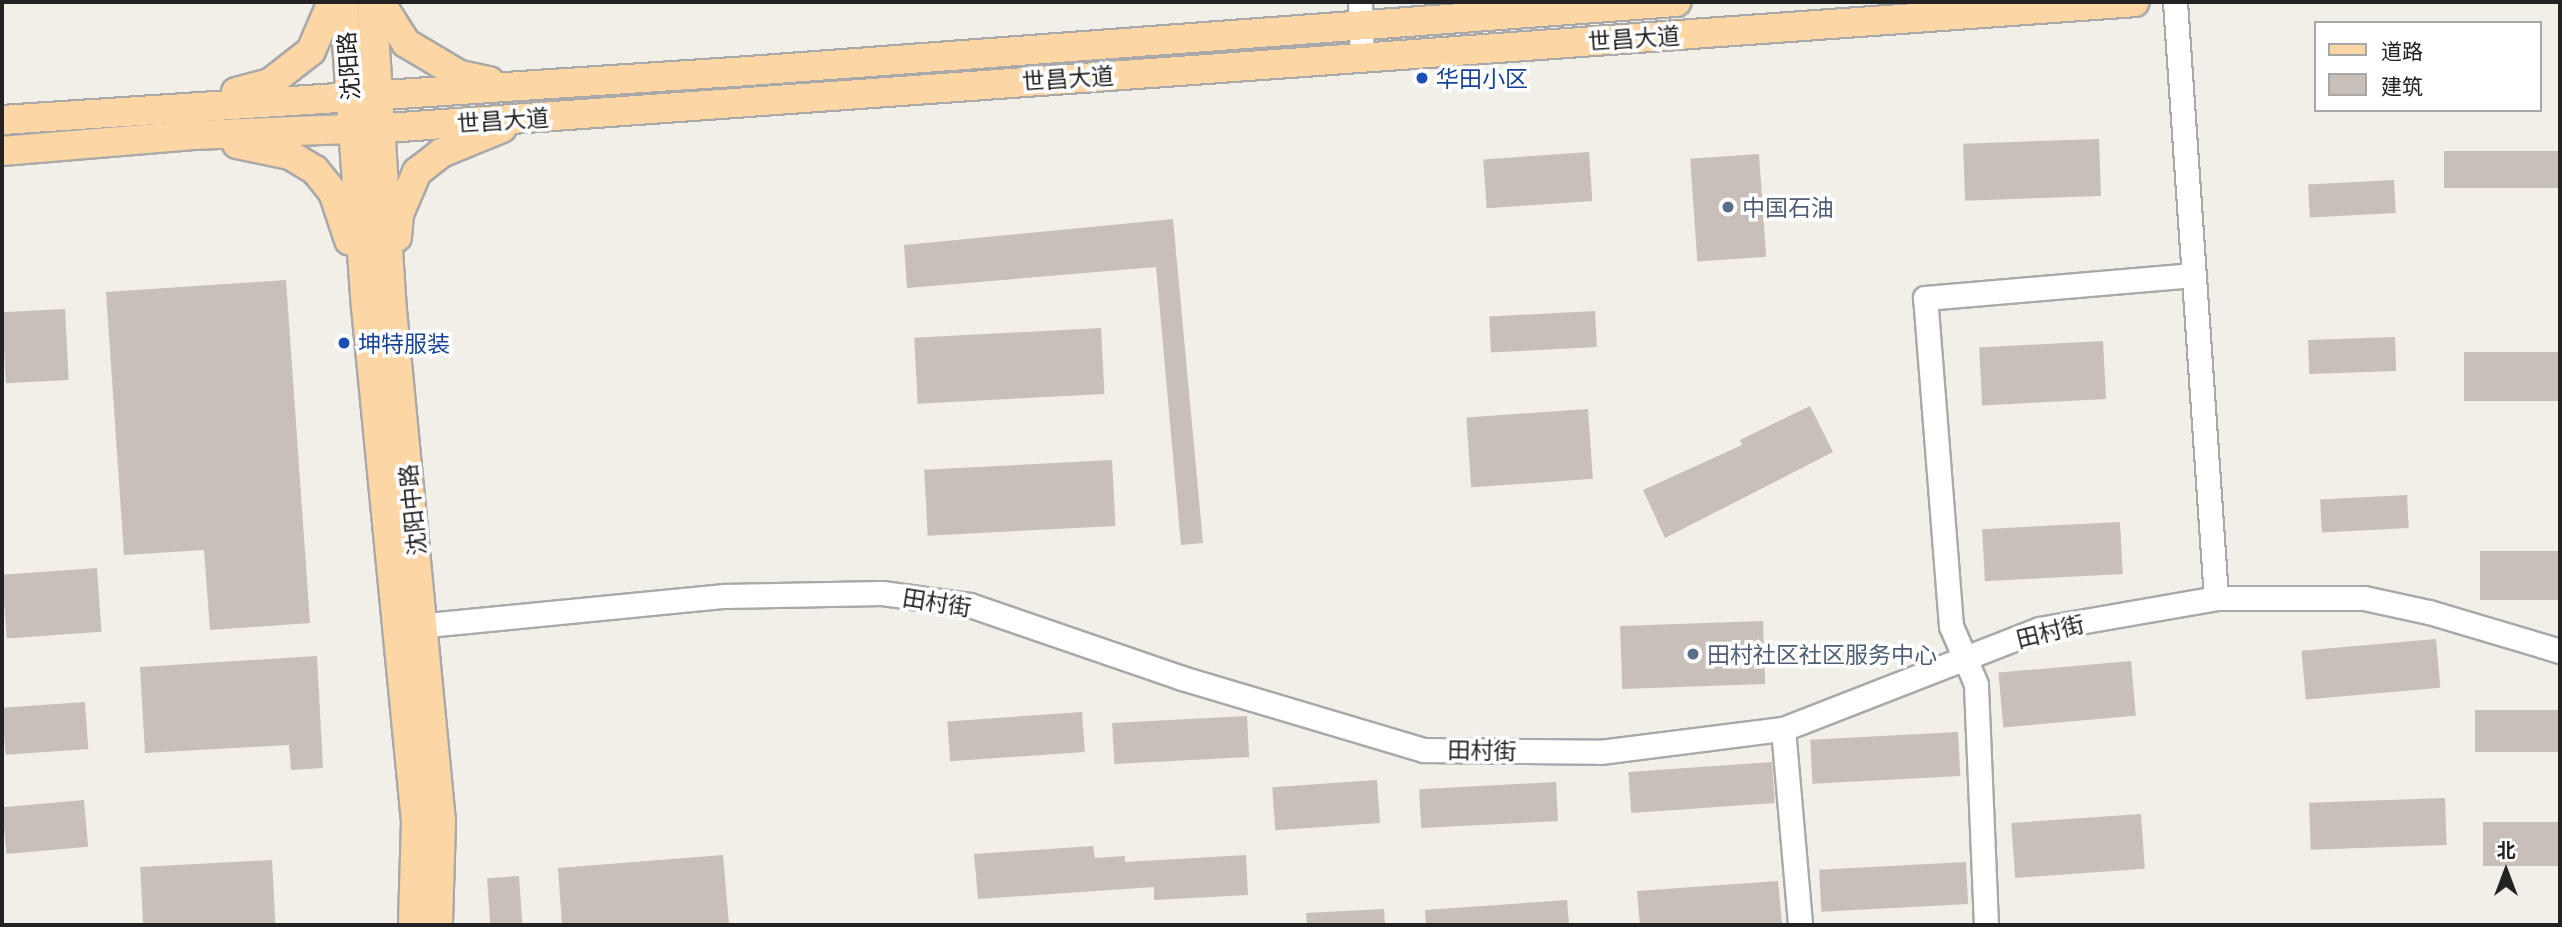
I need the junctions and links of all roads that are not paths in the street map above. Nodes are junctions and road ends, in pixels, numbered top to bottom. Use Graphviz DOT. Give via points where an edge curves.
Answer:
graph roads {
  1 [pos="332,2"];
  2 [pos="344,2"];
  3 [pos="372,2"];
  4 [pos="380,2"];
  5 [pos="1676,2"];
  6 [pos="2135,2"];
  7 [pos="2175,2"];
  8 [pos="1361,14"];
  9 [pos="1362,57"];
  10 [pos="516,88"];
  11 [pos="364,96"];
  12 [pos="193,105"];
  13 [pos="524,118"];
  14 [pos="2,120"];
  15 [pos="366,129"];
  16 [pos="193,135"];
  17 [pos="2,151"];
  18 [pos="2194,275"];
  19 [pos="379,309"];
  20 [pos="2216,598"];
  21 [pos="411,626"];
  22 [pos="2560,651"];
  23 [pos="1964,659"];
  24 [pos="1783,729"];
  25 [pos="413,925"];
  26 [pos="438,925"];
  27 [pos="1800,925"];
  28 [pos="1986,925"];
  1 -- 12 [label="main road" via="311,51 270,83"];
  2 -- 11 [label="main road, 沈阳路"];
  3 -- 11 [label="main road, 沈阳路"];
  4 -- 10 [label="main road" via="406,43 460,75"];
  5 -- 8 [label="main road, 世昌大道"];
  6 -- 9 [label="main road, 世昌大道"];
  7 -- 18 [label="street"];
  8 -- 9 [label="street"];
  8 -- 10 [label="main road, 世昌大道"];
  9 -- 13 [label="main road, 世昌大道"];
  10 -- 11 [label="main road, 世昌大道"];
  11 -- 12 [label="main road, 世昌大道"];
  11 -- 15 [label="main road"];
  12 -- 14 [label="main road, 世昌大道"];
  13 -- 15 [label="main road, 世昌大道"];
  13 -- 19 [label="main road" via="441,153 417,172 399,214"];
  15 -- 16 [label="main road, 世昌大道"];
  15 -- 19 [label="main road"];
  16 -- 17 [label="main road, 世昌大道"];
  16 -- 19 [label="main road" via="290,155 315,170 333,192"];
  18 -- 20 [label="street"];
  18 -- 23 [label="street" via="1926,298 1951,626"];
  19 -- 21 [label="main road, 沈阳中路"];
  20 -- 22 [label="street, 田村街" via="2364,598"];
  20 -- 23 [label="street, 田村街" via="2039,629"];
  21 -- 24 [label="street, 田村街" via="724,597 882,593 970,605 1195,682 1423,750 1600,752"];
  21 -- 25 [label="main road" via="416,822"];
  21 -- 26 [label="main road, 沈阳中路" via="442,822"];
  23 -- 24 [label="street, 田村街"];
  23 -- 28 [label="street" via="1976,684"];
  24 -- 27 [label="street"];
}
